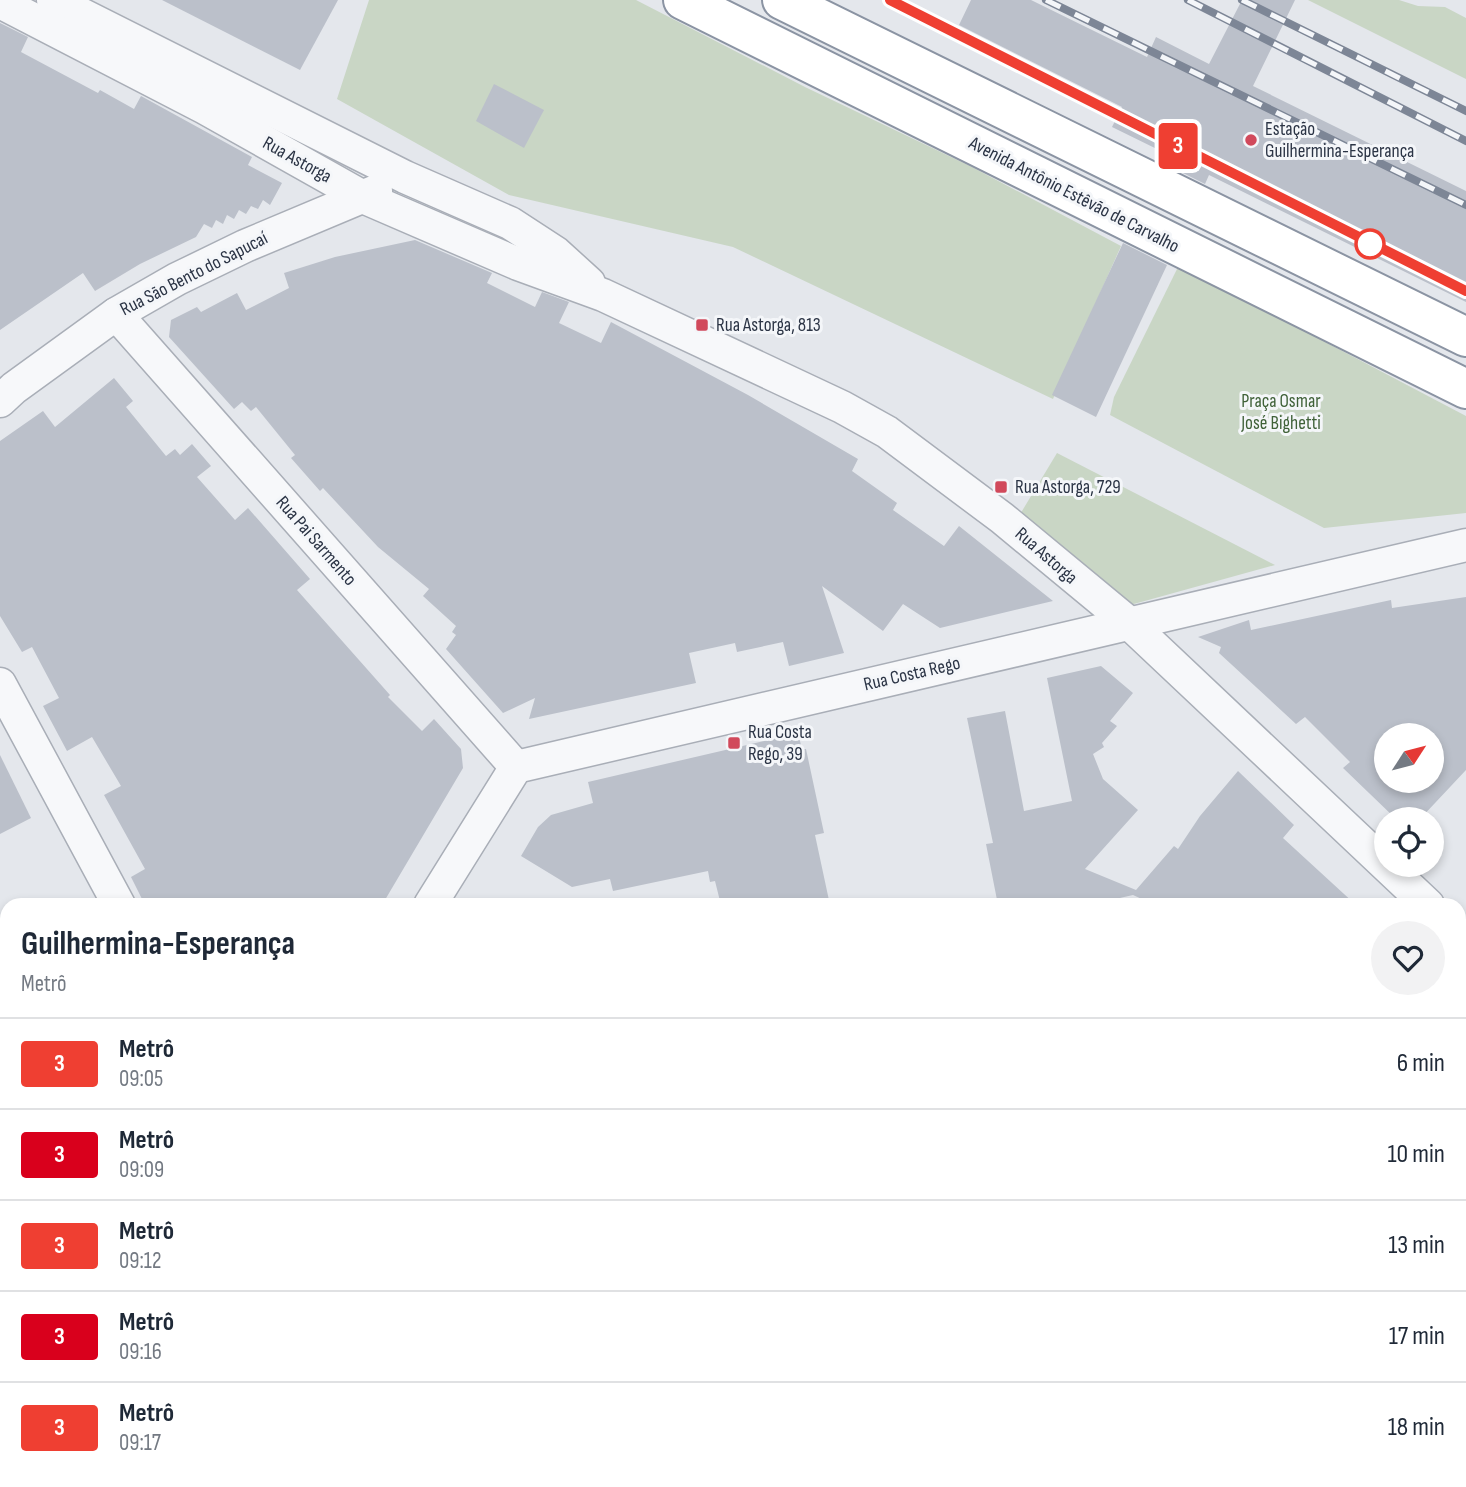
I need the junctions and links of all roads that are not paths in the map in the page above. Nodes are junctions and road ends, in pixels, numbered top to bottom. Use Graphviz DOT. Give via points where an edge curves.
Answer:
graph roads {
  1 [pos="53,0"];
  2 [pos="684,0"];
  3 [pos="782,0"];
  4 [pos="0,2"];
  5 [pos="405,177"];
  6 [pos="363,197"];
  7 [pos="603,295"];
  8 [pos="116,314"];
  9 [pos="1466,337"];
  10 [pos="1466,390"];
  11 [pos="0,401"];
  12 [pos="1466,545"];
  13 [pos="1129,624"];
  14 [pos="0,684"];
  15 [pos="516,768"];
  16 [pos="115,898"];
  17 [pos="434,898"];
  18 [pos="1421,898"];
  1 -- 5 [label="street, Rua Astorga"];
  2 -- 10 [label="highway, Avenida Antônio Estêvão de Carvalho"];
  3 -- 9 [label="highway"];
  4 -- 6 [label="street, Rua Astorga" via="205,108"];
  5 -- 6 [label="street, Rua São Bento do Sapucaí"];
  5 -- 7 [label="street, Rua Astorga" via="510,223 556,253"];
  6 -- 7 [label="street, Rua Astorga"];
  6 -- 8 [label="street, Rua São Bento do Sapucaí" via="206,264"];
  7 -- 13 [label="street, Rua Astorga" via="887,432 1002,518"];
  8 -- 11 [label="street, Rua São Bento do Sapucaí"];
  8 -- 15 [label="street, Rua Pai Sarmento"];
  12 -- 13 [label="street, Rua Costa Rego"];
  13 -- 15 [label="street, Rua Costa Rego"];
  13 -- 18 [label="street, Rua Astorga"];
  14 -- 16 [label="street"];
  15 -- 17 [label="street"];
}
